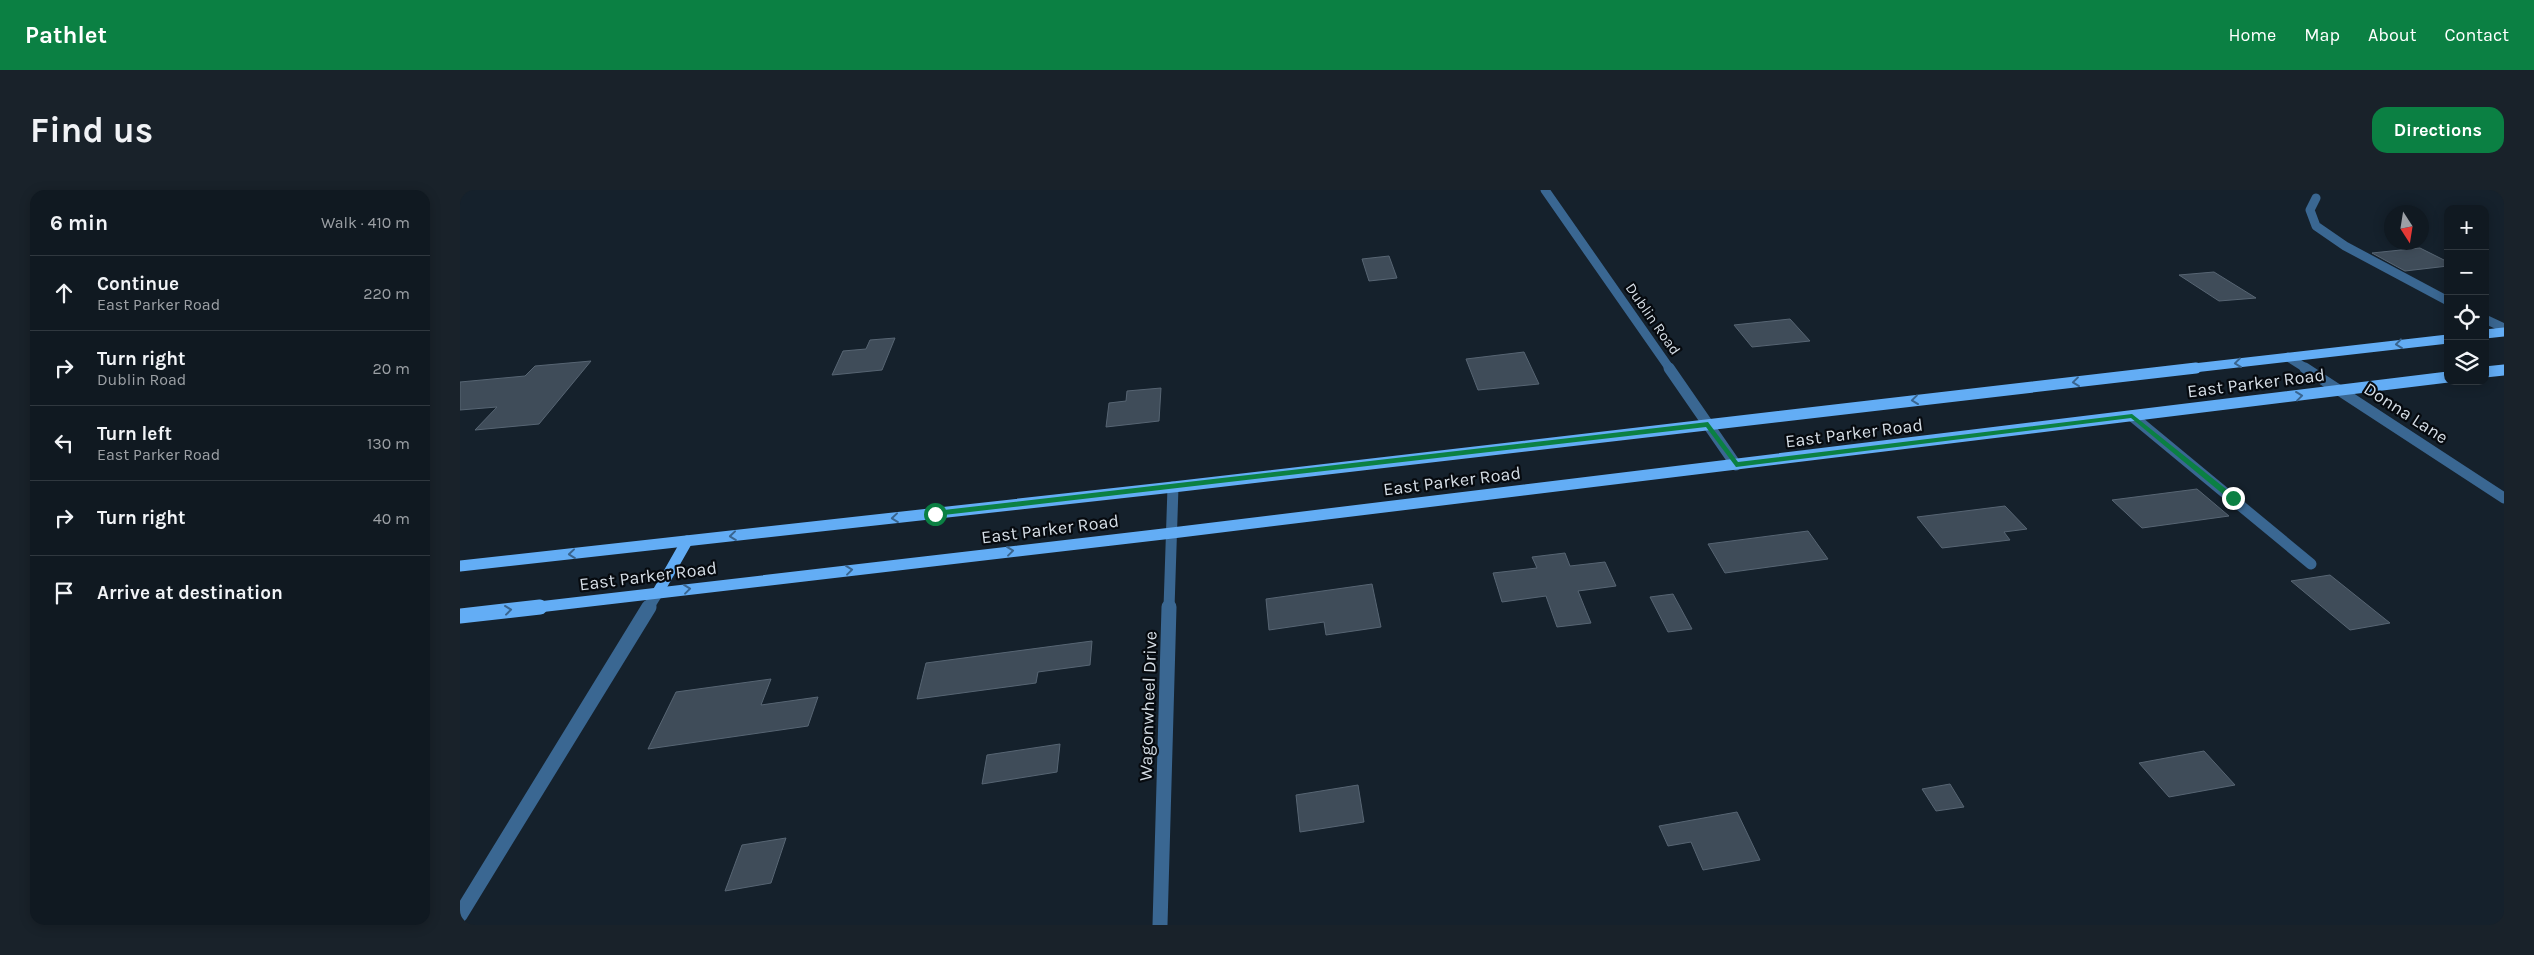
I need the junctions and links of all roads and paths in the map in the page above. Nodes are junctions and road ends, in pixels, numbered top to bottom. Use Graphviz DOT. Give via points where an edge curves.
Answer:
graph roads {
  1 [pos="1545,190"];
  2 [pos="2316,198"];
  3 [pos="2444,299"];
  4 [pos="2489,321"];
  5 [pos="2504,330"];
  6 [pos="2489,333"];
  7 [pos="2444,338"];
  8 [pos="2288,357"];
  9 [pos="2504,370"];
  10 [pos="2489,372"];
  11 [pos="2444,377"];
  12 [pos="2340,390"];
  13 [pos="2132,416"];
  14 [pos="1708,424"];
  15 [pos="1736,465"];
  16 [pos="1173,487"];
  17 [pos="2504,498"];
  18 [pos="1172,533"];
  19 [pos="686,541"];
  20 [pos="2311,564"];
  21 [pos="460,566"];
  22 [pos="658,592"];
  23 [pos="460,616"];
  24 [pos="460,915"];
  25 [pos="1160,925"];
  1 -- 14 [label="street, Dublin Road"];
  2 -- 3 [label="street" via="2310,210 2316,226 2370,261"];
  4 -- 5 [label="street"];
  5 -- 6 [label="main road"];
  7 -- 8 [label="main road, East Parker Road, one-way"];
  8 -- 12 [label="street, Donna Lane"];
  8 -- 14 [label="main road, East Parker Road, one-way"];
  9 -- 10 [label="main road"];
  11 -- 12 [label="main road, East Parker Road"];
  13 -- 12 [label="main road, East Parker Road, one-way"];
  12 -- 17 [label="street, Donna Lane"];
  13 -- 15 [label="main road, East Parker Road"];
  13 -- 20 [label="street"];
  14 -- 15 [label="street, Dublin Road"];
  14 -- 16 [label="main road, East Parker Road"];
  15 -- 18 [label="main road, East Parker Road"];
  16 -- 18 [label="street, Wagonwheel Drive"];
  16 -- 19 [label="main road, East Parker Road, one-way"];
  22 -- 18 [label="main road, East Parker Road, one-way"];
  18 -- 25 [label="street, Wagonwheel Drive"];
  19 -- 21 [label="main road, East Parker Road, one-way"];
  19 -- 22 [label="main road"];
  23 -- 22 [label="main road, East Parker Road, one-way"];
  22 -- 24 [label="street"];
}
